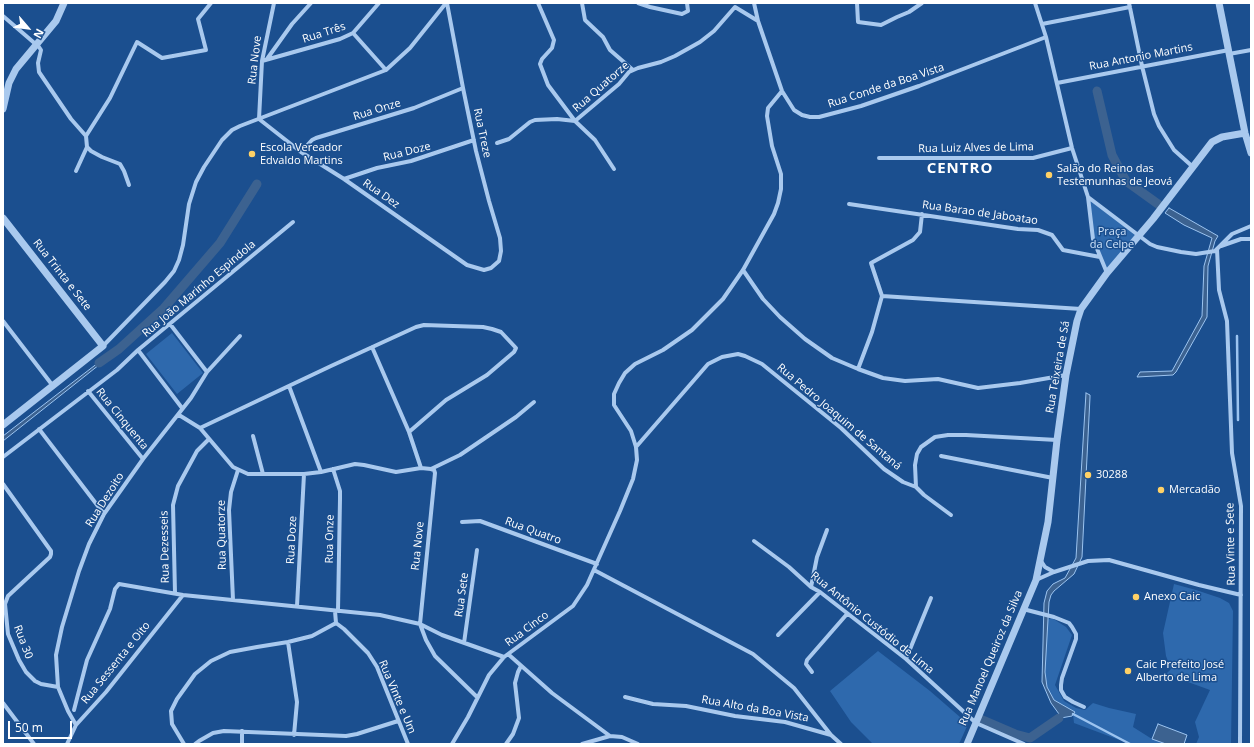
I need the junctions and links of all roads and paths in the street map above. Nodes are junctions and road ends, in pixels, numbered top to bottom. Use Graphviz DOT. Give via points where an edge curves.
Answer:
graph roads {
  1 [pos="64,3"];
  2 [pos="210,3"];
  3 [pos="274,3"];
  4 [pos="311,3"];
  5 [pos="379,3"];
  6 [pos="446,3"];
  7 [pos="538,3"];
  8 [pos="582,3"];
  9 [pos="638,3"];
  10 [pos="687,3"];
  11 [pos="754,3"];
  12 [pos="857,3"];
  13 [pos="922,3"];
  14 [pos="1035,3"];
  15 [pos="1219,3"];
  16 [pos="734,5"];
  17 [pos="1129,5"];
  18 [pos="3,16"];
  19 [pos="758,21"];
  20 [pos="1042,24"];
  21 [pos="353,33"];
  22 [pos="1046,37"];
  23 [pos="36,45"];
  24 [pos="1251,50"];
  25 [pos="1229,52"];
  26 [pos="267,60"];
  27 [pos="262,61"];
  28 [pos="1142,66"];
  29 [pos="386,70"];
  30 [pos="633,70"];
  31 [pos="1057,83"];
  32 [pos="462,88"];
  33 [pos="782,91"];
  34 [pos="3,109"];
  35 [pos="259,119"];
  36 [pos="575,121"];
  37 [pos="1245,133"];
  38 [pos="86,136"];
  39 [pos="474,140"];
  40 [pos="497,143"];
  41 [pos="87,147"];
  42 [pos="1072,148"];
  43 [pos="301,152"];
  44 [pos="1251,153"];
  45 [pos="878,158"];
  46 [pos="1192,167"];
  47 [pos="614,168"];
  48 [pos="76,171"];
  49 [pos="344,179"];
  50 [pos="129,185"];
  51 [pos="1088,198"];
  52 [pos="849,204"];
  53 [pos="922,214"];
  54 [pos="3,218"];
  55 [pos="293,222"];
  56 [pos="1251,226"];
  57 [pos="1139,235"];
  58 [pos="1251,239"];
  59 [pos="1221,246"];
  60 [pos="1217,249"];
  61 [pos="1100,257"];
  62 [pos="496,265"];
  63 [pos="743,270"];
  64 [pos="1107,273"];
  65 [pos="882,296"];
  66 [pos="1081,309"];
  67 [pos="3,321"];
  68 [pos="170,324"];
  69 [pos="240,336"];
  70 [pos="103,346"];
  71 [pos="372,347"];
  72 [pos="138,350"];
  73 [pos="858,369"];
  74 [pos="206,372"];
  75 [pos="1066,375"];
  76 [pos="53,386"];
  77 [pos="289,386"];
  78 [pos="88,391"];
  79 [pos="534,402"];
  80 [pos="182,408"];
  81 [pos="178,415"];
  82 [pos="3,426"];
  83 [pos="200,428"];
  84 [pos="39,429"];
  85 [pos="409,432"];
  86 [pos="253,436"];
  87 [pos="210,439"];
  88 [pos="1057,440"];
  89 [pos="636,447"];
  90 [pos="3,456"];
  91 [pos="941,456"];
  92 [pos="143,459"];
  93 [pos="421,468"];
  94 [pos="332,469"];
  95 [pos="432,469"];
  96 [pos="238,470"];
  97 [pos="321,472"];
  98 [pos="263,474"];
  99 [pos="304,474"];
  100 [pos="1053,478"];
  101 [pos="3,484"];
  102 [pos="916,487"];
  103 [pos="104,514"];
  104 [pos="951,515"];
  105 [pos="462,522"];
  106 [pos="827,530"];
  107 [pos="754,541"];
  108 [pos="477,550"];
  109 [pos="1041,560"];
  110 [pos="597,564"];
  111 [pos="594,570"];
  112 [pos="1054,572"];
  113 [pos="1036,580"];
  114 [pos="811,587"];
  115 [pos="820,592"];
  116 [pos="175,593"];
  117 [pos="183,595"];
  118 [pos="1241,595"];
  119 [pos="931,598"];
  120 [pos="233,600"];
  121 [pos="297,606"];
  122 [pos="1023,609"];
  123 [pos="336,611"];
  124 [pos="847,614"];
  125 [pos="336,623"];
  126 [pos="420,624"];
  127 [pos="778,635"];
  128 [pos="288,642"];
  129 [pos="464,643"];
  130 [pos="506,656"];
  131 [pos="906,659"];
  132 [pos="521,666"];
  133 [pos="812,672"];
  134 [pos="58,687"];
  135 [pos="477,697"];
  136 [pos="625,697"];
  137 [pos="3,704"];
  138 [pos="1084,707"];
  139 [pos="74,710"];
  140 [pos="398,721"];
  141 [pos="976,723"];
  142 [pos="76,725"];
  143 [pos="242,731"];
  144 [pos="294,735"];
  145 [pos="831,735"];
  146 [pos="610,736"];
  147 [pos="34,744"];
  148 [pos="67,744"];
  149 [pos="184,744"];
  150 [pos="195,744"];
  151 [pos="242,744"];
  152 [pos="408,744"];
  153 [pos="452,744"];
  154 [pos="506,744"];
  155 [pos="582,744"];
  156 [pos="638,744"];
  157 [pos="841,744"];
  158 [pos="967,744"];
  159 [pos="1024,744"];
  160 [pos="1240,744"];
  1 -- 23 [label="street" via="56,21"];
  2 -- 38 [label="street" via="198,19 206,50 162,58 137,42 110,98"];
  3 -- 27 [label="street, Rua Nove"];
  4 -- 26 [label="street" via="292,24"];
  5 -- 21 [label="street, Rua Três"];
  6 -- 29 [label="street" via="410,48"];
  6 -- 32 [label="street, Rua Treze"];
  7 -- 36 [label="street" via="554,40 552,48 540,64 548,85"];
  8 -- 30 [label="street" via="585,20 602,37 610,50"];
  9 -- 10 [label="street" via="682,14 688,11"];
  11 -- 19 [label="street, Rua Conde da Boa Vista"];
  12 -- 13 [label="street" via="858,22 881,26"];
  14 -- 20 [label="street"];
  15 -- 25 [label="street"];
  16 -- 19 [label="street"];
  16 -- 30 [label="street, Rua Quatorze" via="714,31 700,42 661,62"];
  17 -- 20 [label="street"];
  17 -- 28 [label="street"];
  18 -- 23 [label="street"];
  19 -- 33 [label="street, Rua Conde da Boa Vista"];
  20 -- 22 [label="street"];
  21 -- 26 [label="street, Rua Três"];
  21 -- 29 [label="street"];
  22 -- 31 [label="street"];
  22 -- 33 [label="street, Rua Conde da Boa Vista" via="919,86 819,117 802,115 794,110"];
  23 -- 34 [label="street" via="16,69 9,82"];
  23 -- 38 [label="street" via="40,50 39,72 71,119"];
  24 -- 25 [label="street, Rua Antonio Martins"];
  25 -- 28 [label="street, Rua Antonio Martins"];
  25 -- 37 [label="street"];
  26 -- 27 [label="street, Rua Três"];
  27 -- 35 [label="street, Rua Nove"];
  28 -- 31 [label="street, Rua Antonio Martins"];
  28 -- 46 [label="street" via="1159,126 1174,150"];
  29 -- 35 [label="street"];
  30 -- 36 [label="street, Rua Quatorze"];
  31 -- 42 [label="street"];
  32 -- 39 [label="street, Rua Treze"];
  32 -- 43 [label="street, Rua Onze" via="414,108 316,138"];
  33 -- 63 [label="street" via="768,108 766,116 781,174 778,203"];
  35 -- 43 [label="street, Rua Dez"];
  35 -- 70 [label="street" via="232,130 222,140 196,182 189,204 183,245 174,271"];
  36 -- 40 [label="street" via="536,120 509,139"];
  36 -- 47 [label="street" via="595,140"];
  37 -- 44 [label="street"];
  37 -- 46 [label="street, Rua Teixeira de Sá" via="1212,142"];
  38 -- 41 [label="street"];
  39 -- 49 [label="street, Rua Doze" via="411,161 377,168"];
  39 -- 62 [label="street, Rua Treze" via="500,238 501,251"];
  41 -- 48 [label="street"];
  41 -- 50 [label="street" via="102,157 120,164"];
  42 -- 45 [label="street, Rua Luiz Alves de Lima" via="1033,158"];
  42 -- 51 [label="street"];
  43 -- 49 [label="street, Rua Dez"];
  46 -- 57 [label="street, Rua Teixeira de Sá"];
  49 -- 62 [label="street, Rua Dez" via="467,265 484,270"];
  51 -- 57 [label="street"];
  51 -- 61 [label="street" via="1091,228"];
  52 -- 53 [label="street, Rua Barao de Jaboatao"];
  53 -- 61 [label="street, Rua Barao de Jaboatao" via="1038,230 1052,235 1063,250"];
  53 -- 65 [label="street" via="920,232 913,240 871,263"];
  54 -- 70 [label="street, Rua Trinta e Sete"];
  55 -- 68 [label="street, Rua João Marinho Espindola"];
  56 -- 59 [label="street" via="1232,234"];
  57 -- 60 [label="street" via="1150,244 1170,250 1196,254"];
  57 -- 64 [label="street, Rua Teixeira de Sá"];
  58 -- 59 [label="street" via="1241,239"];
  59 -- 60 [label="street"];
  60 -- 118 [label="street, Rua Vinte e Sete" via="1219,290 1228,321 1232,453 1242,506"];
  61 -- 64 [label="street"];
  63 -- 73 [label="street" via="763,299 805,339 832,358"];
  63 -- 89 [label="street" via="723,300 692,330 664,350 635,364 618,383 614,405 631,431"];
  64 -- 66 [label="street, Rua Teixeira de Sá"];
  65 -- 66 [label="street"];
  65 -- 73 [label="street"];
  66 -- 75 [label="street, Rua Teixeira de Sá" via="1076,321"];
  67 -- 76 [label="street"];
  68 -- 72 [label="street, Rua João Marinho Espindola"];
  68 -- 74 [label="street"];
  69 -- 74 [label="street, Rua Dezoito"];
  70 -- 76 [label="street"];
  71 -- 77 [label="street"];
  71 -- 85 [label="street"];
  71 -- 85 [label="street" via="416,327 433,324 483,326 501,332 516,348 487,375 446,400"];
  72 -- 78 [label="street, Rua João Marinho Espindola" via="117,370"];
  72 -- 80 [label="street"];
  73 -- 75 [label="street" via="884,378 905,381 938,378 978,388"];
  74 -- 80 [label="street, Rua Dezoito"];
  75 -- 88 [label="street, Rua Teixeira de Sá"];
  76 -- 82 [label="street"];
  77 -- 83 [label="street"];
  77 -- 97 [label="street"];
  78 -- 84 [label="street, Rua João Marinho Espindola"];
  78 -- 92 [label="street, Rua Cinquenta"];
  79 -- 95 [label="street" via="460,455"];
  80 -- 81 [label="street, Rua Dezoito"];
  81 -- 83 [label="street"];
  81 -- 92 [label="street, Rua Dezoito"];
  83 -- 87 [label="street"];
  84 -- 90 [label="street, Rua João Marinho Espindola"];
  84 -- 103 [label="street"];
  85 -- 93 [label="street"];
  86 -- 98 [label="street"];
  87 -- 96 [label="street"];
  87 -- 116 [label="street, Rua Dezesseis" via="197,451 178,486 173,505"];
  88 -- 100 [label="street, Rua Teixeira de Sá"];
  88 -- 102 [label="street, Rua Pedro Joaquim de Santaná" via="966,435 935,437 921,446 917,454"];
  89 -- 102 [label="street, Rua Pedro Joaquim de Santaná" via="708,364 722,357 738,354 762,364 841,428 884,469 903,482"];
  89 -- 110 [label="street, Rua Cinco" via="637,460 633,479"];
  91 -- 100 [label="street"];
  92 -- 103 [label="street, Rua Dezoito"];
  93 -- 94 [label="street" via="396,472 355,464"];
  93 -- 95 [label="street"];
  94 -- 97 [label="street"];
  94 -- 123 [label="street, Rua Onze" via="340,491"];
  95 -- 126 [label="street, Rua Nove" via="435,473"];
  96 -- 98 [label="street" via="248,474"];
  96 -- 120 [label="street, Rua Quatorze" via="229,510"];
  97 -- 99 [label="street"];
  98 -- 99 [label="street"];
  99 -- 121 [label="street, Rua Doze"];
  100 -- 109 [label="street, Rua Teixeira de Sá"];
  101 -- 134 [label="street, Rua 30" via="51,551 50,557 8,596 5,604 8,634 26,672 41,684"];
  102 -- 104 [label="street"];
  103 -- 134 [label="street, Rua Dezoito" via="79,571 62,627 56,655"];
  105 -- 110 [label="street, Rua Quatro" via="480,521"];
  106 -- 114 [label="street" via="817,557"];
  107 -- 114 [label="street, Rua Antônio Custódio de Lima"];
  108 -- 129 [label="street, Rua Sete"];
  109 -- 112 [label="street" via="1044,567"];
  109 -- 113 [label="street, Rua Teixeira de Sá"];
  110 -- 111 [label="street, Rua Cinco"];
  111 -- 130 [label="street, Rua Cinco" via="573,606"];
  111 -- 145 [label="street" via="754,654 794,688"];
  112 -- 113 [label="street"];
  112 -- 118 [label="street" via="1088,562 1116,561"];
  113 -- 122 [label="street, Rua Manoel Queiroz da Silva"];
  114 -- 115 [label="street, Rua Antônio Custódio de Lima"];
  115 -- 124 [label="street, Rua Antônio Custódio de Lima"];
  115 -- 127 [label="street"];
  116 -- 117 [label="street"];
  116 -- 139 [label="street" via="119,584 87,660"];
  117 -- 120 [label="street"];
  117 -- 142 [label="street, Rua Sessenta e Oito" via="106,692"];
  118 -- 160 [label="street, Rua Vinte e Sete"];
  119 -- 131 [label="street"];
  120 -- 121 [label="street"];
  121 -- 123 [label="street"];
  122 -- 138 [label="street" via="1069,623 1072,627 1076,634 1075,645 1062,678 1061,690 1073,702"];
  122 -- 141 [label="street, Rua Manoel Queiroz da Silva"];
  123 -- 125 [label="street, Rua Onze"];
  123 -- 126 [label="street" via="376,614"];
  124 -- 131 [label="street, Rua Antônio Custódio de Lima"];
  124 -- 133 [label="street" via="807,660 806,664"];
  125 -- 128 [label="street" via="312,636"];
  125 -- 140 [label="street, Rua Vinte e Um" via="368,653 377,667"];
  126 -- 129 [label="street"];
  126 -- 135 [label="street" via="435,656"];
  128 -- 144 [label="street" via="297,702"];
  128 -- 149 [label="street" via="230,652 210,661 195,674 171,711 172,724"];
  129 -- 130 [label="street"];
  130 -- 132 [label="street"];
  130 -- 135 [label="street, Rua Cinco" via="489,675"];
  131 -- 141 [label="street, Rua Antônio Custódio de Lima"];
  132 -- 146 [label="street" via="552,693"];
  132 -- 154 [label="street" via="516,677 519,718"];
  134 -- 142 [label="street, Rua Dezoito"];
  135 -- 153 [label="street, Rua Cinco"];
  136 -- 145 [label="street, Rua Alto da Boa Vista" via="653,704 686,706 735,716 785,722"];
  137 -- 147 [label="street"];
  140 -- 144 [label="street" via="346,736"];
  140 -- 152 [label="street, Rua Vinte e Um"];
  141 -- 158 [label="street, Rua Manoel Queiroz da Silva"];
  141 -- 159 [label="street, Rua Antônio Custódio de Lima"];
  142 -- 148 [label="street, Rua Sessenta e Oito"];
  143 -- 144 [label="street"];
  143 -- 150 [label="street" via="213,733"];
  143 -- 151 [label="street"];
  145 -- 157 [label="street, Rua Alto da Boa Vista"];
  146 -- 155 [label="street"];
  146 -- 156 [label="street" via="622,737"];
}
